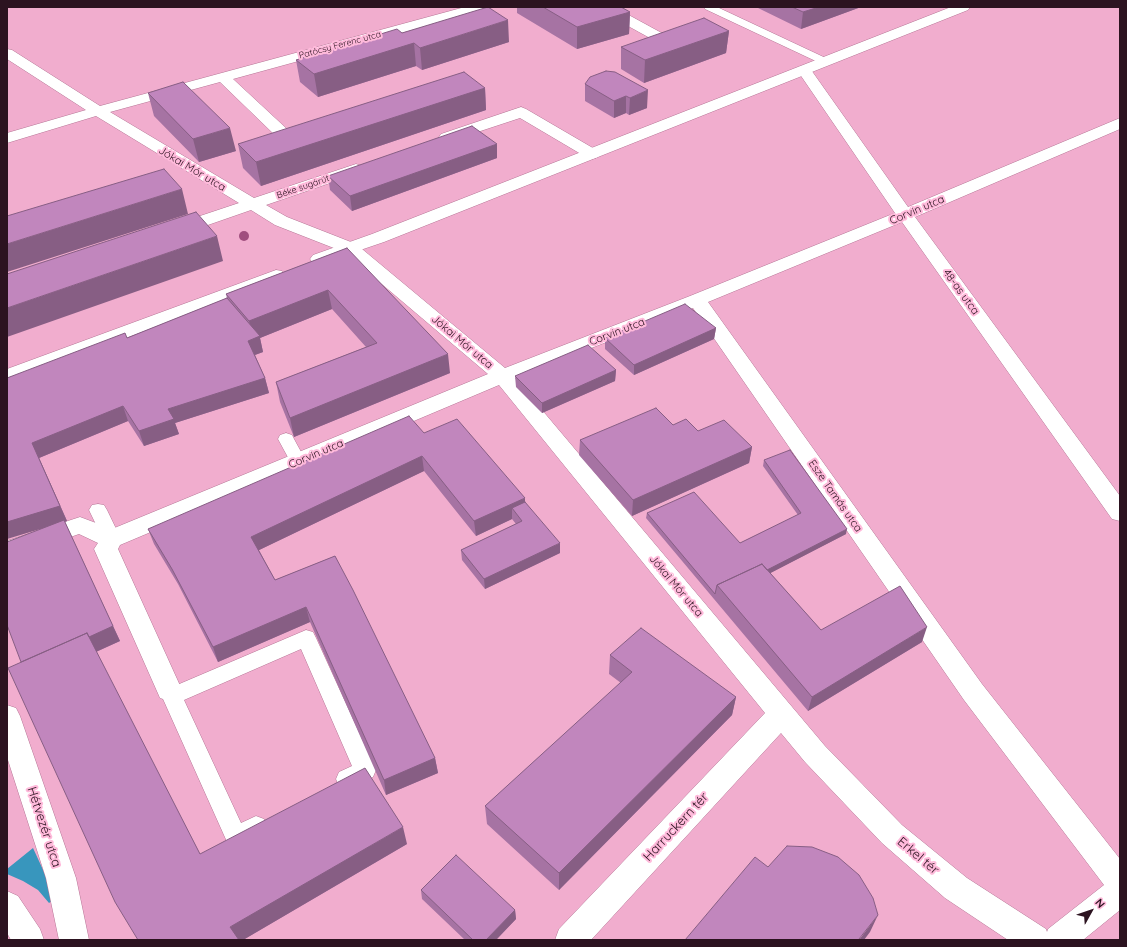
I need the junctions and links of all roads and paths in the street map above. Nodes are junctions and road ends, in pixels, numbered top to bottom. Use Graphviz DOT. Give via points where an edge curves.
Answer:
graph roads {
  1 [pos="480,7"];
  2 [pos="604,7"];
  3 [pos="709,7"];
  4 [pos="963,7"];
  5 [pos="664,40"];
  6 [pos="7,54"];
  7 [pos="826,62"];
  8 [pos="804,70"];
  9 [pos="223,77"];
  10 [pos="98,111"];
  11 [pos="1120,123"];
  12 [pos="322,124"];
  13 [pos="7,138"];
  14 [pos="432,142"];
  15 [pos="592,154"];
  16 [pos="372,163"];
  17 [pos="252,204"];
  18 [pos="905,216"];
  19 [pos="163,235"];
  20 [pos="350,248"];
  21 [pos="697,300"];
  22 [pos="7,376"];
  23 [pos="502,376"];
  24 [pos="286,439"];
  25 [pos="298,461"];
  26 [pos="98,510"];
  27 [pos="1120,513"];
  28 [pos="112,539"];
  29 [pos="7,550"];
  30 [pos="170,693"];
  31 [pos="782,714"];
  32 [pos="9,728"];
  33 [pos="815,754"];
  34 [pos="331,787"];
  35 [pos="270,819"];
  36 [pos="1120,883"];
  37 [pos="1120,891"];
  38 [pos="7,906"];
  39 [pos="29,940"];
  40 [pos="74,940"];
  41 [pos="570,940"];
  42 [pos="1035,940"];
  43 [pos="1060,940"];
  1 -- 9 [label="street, Patócsy Ferenc utca"];
  2 -- 5 [label="street"];
  3 -- 7 [label="lane"];
  4 -- 7 [label="street"];
  6 -- 10 [label="street, Jókai Mór utca"];
  7 -- 8 [label="street"];
  8 -- 15 [label="street"];
  8 -- 18 [label="street, 48-as utca"];
  9 -- 10 [label="street, Patócsy Ferenc utca"];
  9 -- 12 [label="street" via="285,136"];
  10 -- 13 [label="street, Patócsy Ferenc utca"];
  10 -- 17 [label="street, Jókai Mór utca"];
  11 -- 18 [label="street, Corvin utca"];
  14 -- 15 [label="street" via="521,112"];
  15 -- 20 [label="street"];
  16 -- 17 [label="street, Béke sugárút"];
  17 -- 19 [label="street, Béke sugárút"];
  17 -- 20 [label="street, Jókai Mór utca" via="281,221"];
  18 -- 21 [label="street, Corvin utca"];
  18 -- 27 [label="street, 48-as utca"];
  20 -- 22 [label="street"];
  20 -- 23 [label="street, Jókai Mór utca"];
  21 -- 23 [label="street, Corvin utca"];
  21 -- 36 [label="street, Esze Tamás utca" via="973,692"];
  23 -- 25 [label="street, Corvin utca"];
  23 -- 31 [label="street, Jókai Mór utca"];
  24 -- 25 [label="lane"];
  25 -- 28 [label="street, Corvin utca"];
  26 -- 28 [label="lane"];
  28 -- 29 [label="street" via="80,525"];
  28 -- 30 [label="street" via="106,549"];
  30 -- 34 [label="lane" via="306,638 365,770"];
  30 -- 35 [label="lane" via="236,836"];
  31 -- 33 [label="street, Jókai Mór utca"];
  31 -- 41 [label="street, Harruckern tér"];
  32 -- 40 [label="street, Hétvezér utca" via="61,878"];
  33 -- 42 [label="street, Erkel tér" via="892,834 956,888"];
  37 -- 43 [label="street"];
  38 -- 39 [label="street"];
}
